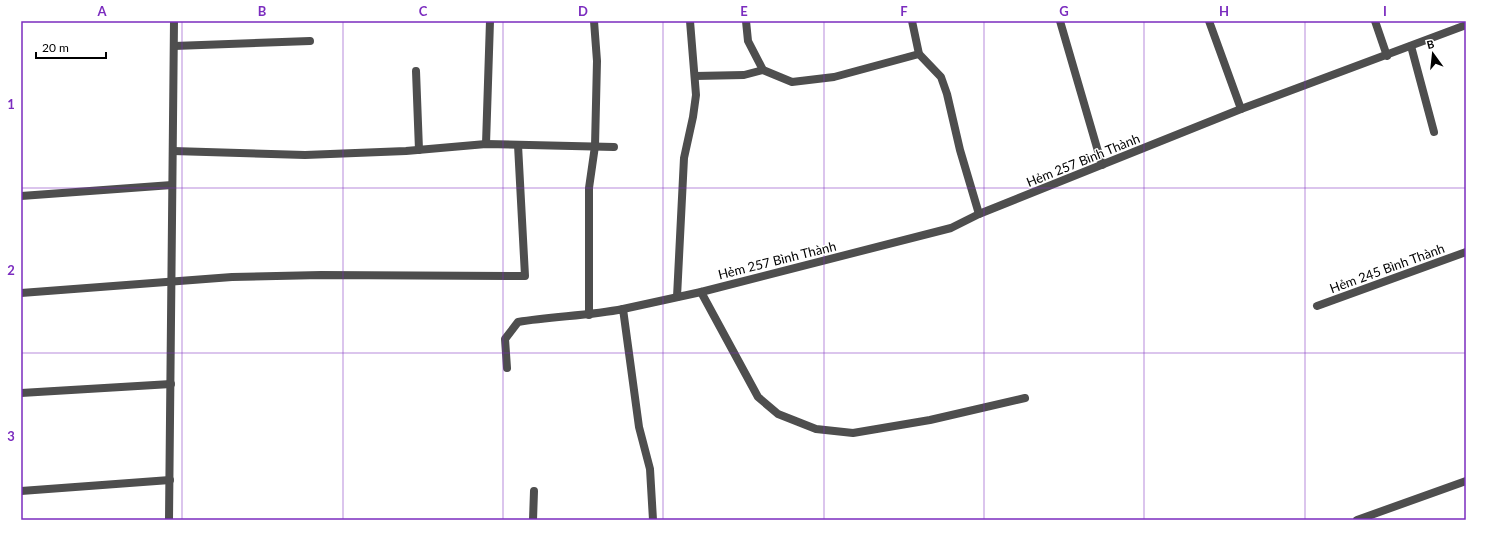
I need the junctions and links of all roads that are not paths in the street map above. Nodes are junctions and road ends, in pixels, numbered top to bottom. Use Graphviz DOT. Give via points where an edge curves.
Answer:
graph roads {
  1 [pos="174,21"];
  2 [pos="490,21"];
  3 [pos="594,21"];
  4 [pos="690,21"];
  5 [pos="746,21"];
  6 [pos="912,21"];
  7 [pos="1060,21"];
  8 [pos="1209,21"];
  9 [pos="1375,21"];
  10 [pos="1466,25"];
  11 [pos="310,41"];
  12 [pos="174,46"];
  13 [pos="1411,46"];
  14 [pos="919,54"];
  15 [pos="1387,56"];
  16 [pos="762,70"];
  17 [pos="416,71"];
  18 [pos="695,76"];
  19 [pos="1241,109"];
  20 [pos="1434,132"];
  21 [pos="486,144"];
  22 [pos="518,145"];
  23 [pos="595,146"];
  24 [pos="614,147"];
  25 [pos="419,150"];
  26 [pos="173,151"];
  27 [pos="1102,165"];
  28 [pos="172,185"];
  29 [pos="21,196"];
  30 [pos="979,214"];
  31 [pos="1466,252"];
  32 [pos="172,280"];
  33 [pos="701,292"];
  34 [pos="21,293"];
  35 [pos="677,297"];
  36 [pos="1317,306"];
  37 [pos="623,309"];
  38 [pos="589,315"];
  39 [pos="507,368"];
  40 [pos="171,384"];
  41 [pos="21,393"];
  42 [pos="1025,398"];
  43 [pos="170,480"];
  44 [pos="1466,481"];
  45 [pos="21,491"];
  46 [pos="534,491"];
  47 [pos="169,520"];
  48 [pos="533,520"];
  49 [pos="653,520"];
  50 [pos="1357,520"];
  1 -- 12 [label="street"];
  2 -- 21 [label="street"];
  3 -- 23 [label="street" via="597,61"];
  4 -- 18 [label="street"];
  5 -- 16 [label="street" via="748,41"];
  6 -- 14 [label="street"];
  7 -- 27 [label="street"];
  8 -- 19 [label="street"];
  9 -- 15 [label="street"];
  10 -- 13 [label="street, Hẻm 257 Bình Thành"];
  11 -- 12 [label="street"];
  12 -- 26 [label="street"];
  13 -- 15 [label="street, Hẻm 257 Bình Thành"];
  13 -- 20 [label="street"];
  14 -- 16 [label="street" via="834,77 792,82"];
  14 -- 30 [label="street" via="941,77"];
  15 -- 19 [label="street, Hẻm 257 Bình Thành"];
  16 -- 18 [label="street" via="744,75"];
  17 -- 25 [label="street"];
  18 -- 35 [label="street" via="696,95 684,158"];
  19 -- 27 [label="street, Hẻm 257 Bình Thành"];
  21 -- 22 [label="street"];
  21 -- 25 [label="street"];
  22 -- 23 [label="street"];
  22 -- 32 [label="street" via="525,276 321,275"];
  23 -- 24 [label="street"];
  23 -- 38 [label="street" via="589,188"];
  25 -- 26 [label="street" via="304,155"];
  26 -- 28 [label="street"];
  27 -- 30 [label="street, Hẻm 257 Bình Thành"];
  28 -- 29 [label="street"];
  28 -- 32 [label="street"];
  30 -- 33 [label="street, Hẻm 257 Bình Thành" via="951,228"];
  31 -- 36 [label="street, Hẻm 245 Bình Thành"];
  32 -- 34 [label="street"];
  32 -- 40 [label="street"];
  33 -- 35 [label="street, Hẻm 257 Bình Thành"];
  33 -- 42 [label="street" via="758,397 778,414 816,429 853,433 930,420"];
  35 -- 37 [label="street, Hẻm 257 Bình Thành"];
  37 -- 38 [label="street, Hẻm 257 Bình Thành"];
  37 -- 49 [label="street" via="639,427 650,469"];
  38 -- 39 [label="street, Hẻm 257 Bình Thành" via="518,322 506,339"];
  40 -- 41 [label="street"];
  40 -- 43 [label="street"];
  43 -- 45 [label="street"];
  43 -- 47 [label="street"];
  44 -- 50 [label="street"];
  46 -- 48 [label="street"];
}
